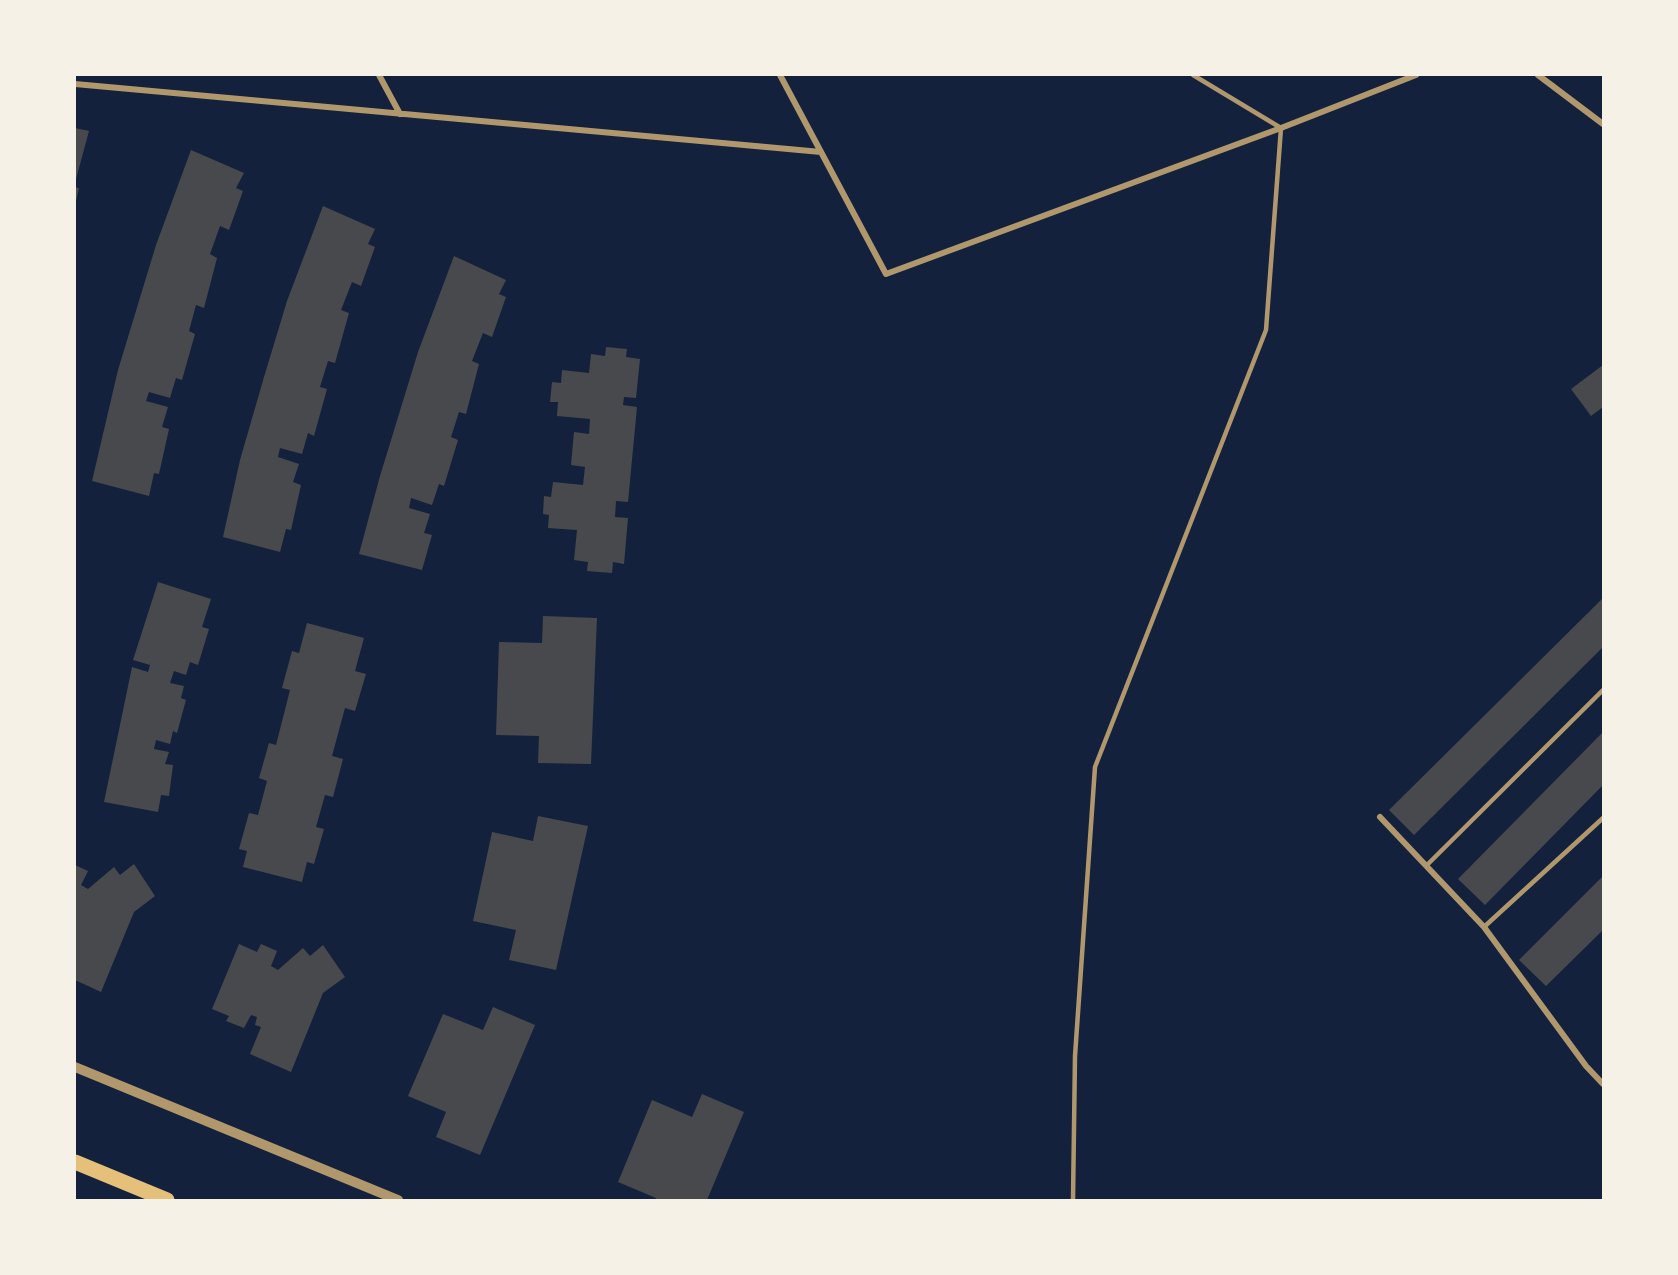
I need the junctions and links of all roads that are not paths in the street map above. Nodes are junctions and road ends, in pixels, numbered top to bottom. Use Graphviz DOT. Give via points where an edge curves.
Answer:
graph roads {
  1 [pos="379,75"];
  2 [pos="780,75"];
  3 [pos="1193,75"];
  4 [pos="1416,75"];
  5 [pos="1538,75"];
  6 [pos="75,84"];
  7 [pos="400,114"];
  8 [pos="1603,124"];
  9 [pos="1281,128"];
  10 [pos="821,152"];
  11 [pos="1603,690"];
  12 [pos="1380,817"];
  13 [pos="1603,818"];
  14 [pos="1428,865"];
  15 [pos="1484,927"];
  16 [pos="75,1066"];
  17 [pos="1603,1084"];
  18 [pos="75,1162"];
  19 [pos="167,1200"];
  20 [pos="398,1200"];
  21 [pos="1073,1200"];
  1 -- 7 [label="street"];
  2 -- 10 [label="street"];
  3 -- 9 [label="lane"];
  4 -- 9 [label="street"];
  5 -- 8 [label="street"];
  6 -- 7 [label="street"];
  7 -- 10 [label="street"];
  9 -- 10 [label="street" via="886,274"];
  9 -- 21 [label="lane" via="1266,330 1095,766 1075,1056"];
  11 -- 14 [label="lane"];
  12 -- 14 [label="street"];
  13 -- 15 [label="lane"];
  14 -- 15 [label="street"];
  15 -- 17 [label="street"];
  16 -- 20 [label="street"];
  18 -- 19 [label="main road"];
}
